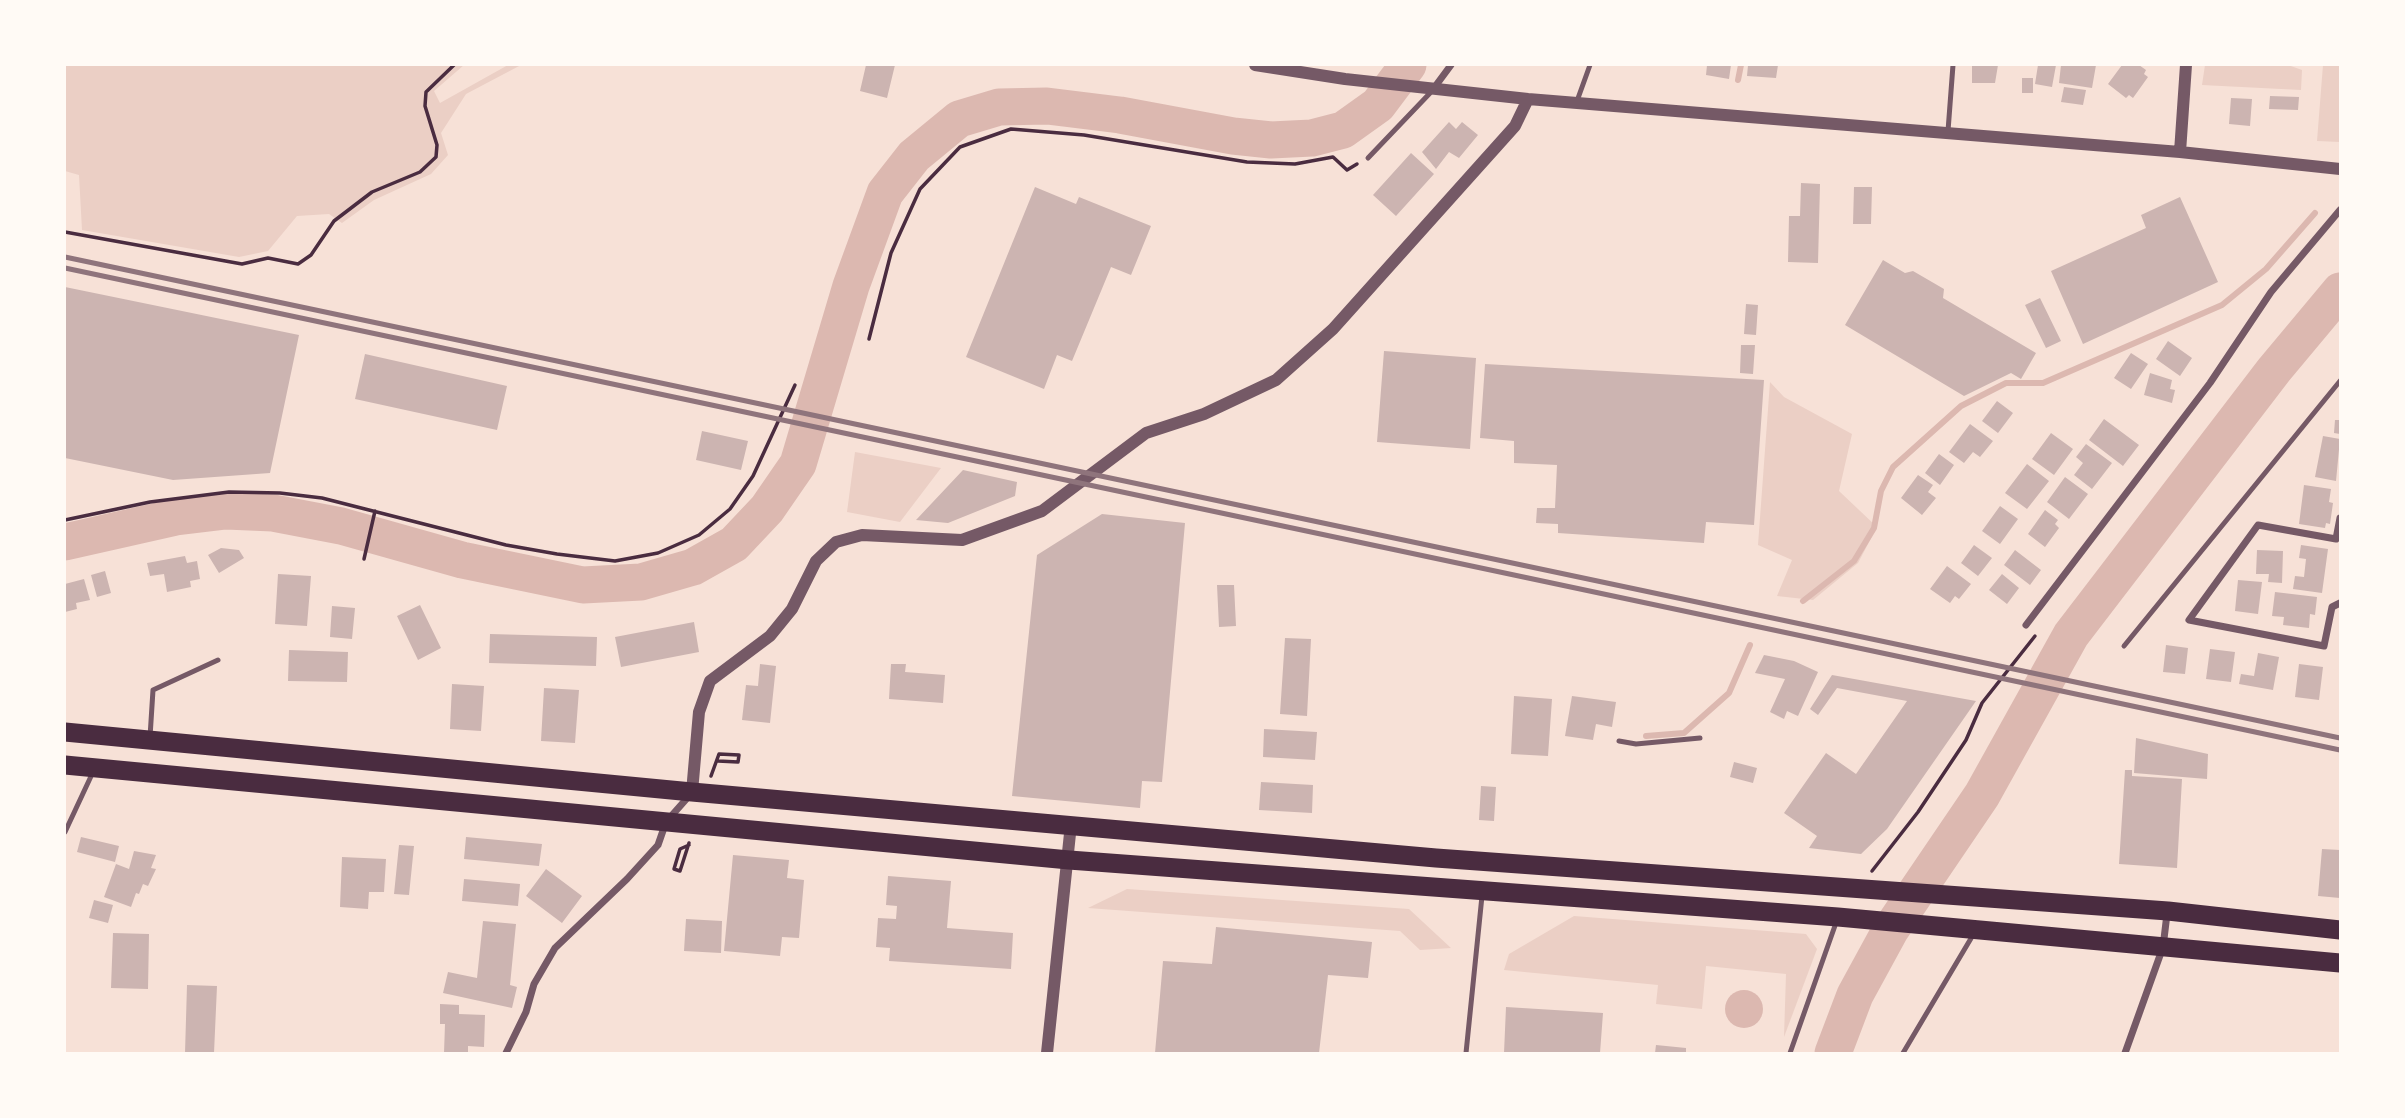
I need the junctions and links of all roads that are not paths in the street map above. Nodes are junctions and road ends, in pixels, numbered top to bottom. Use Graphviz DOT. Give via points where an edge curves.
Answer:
graph roads {
  1 [pos="1255,65"];
  2 [pos="1451,65"];
  3 [pos="1590,65"];
  4 [pos="1953,65"];
  5 [pos="2186,65"];
  6 [pos="1427,88"];
  7 [pos="1528,99"];
  8 [pos="1576,104"];
  9 [pos="1948,133"];
  10 [pos="2180,152"];
  11 [pos="1368,158"];
  12 [pos="2340,169"];
  13 [pos="2340,210"];
  14 [pos="2340,381"];
  15 [pos="2340,518"];
  16 [pos="2340,603"];
  17 [pos="2026,625"];
  18 [pos="2124,646"];
  19 [pos="218,660"];
  20 [pos="65,732"];
  21 [pos="1700,738"];
  22 [pos="150,740"];
  23 [pos="1619,741"];
  24 [pos="65,765"];
  25 [pos="95,767"];
  26 [pos="692,792"];
  27 [pos="666,822"];
  28 [pos="1071,824"];
  29 [pos="65,832"];
  30 [pos="1069,860"];
  31 [pos="1483,889"];
  32 [pos="2168,911"];
  33 [pos="1844,917"];
  34 [pos="1971,928"];
  35 [pos="2340,930"];
  36 [pos="2163,947"];
  37 [pos="2340,963"];
  38 [pos="506,1053"];
  39 [pos="1047,1053"];
  40 [pos="1466,1053"];
  41 [pos="1790,1053"];
  42 [pos="1903,1053"];
  43 [pos="2125,1053"];
  1 -- 6 [label="street"];
  2 -- 6 [label="street"];
  3 -- 8 [label="lane"];
  4 -- 9 [label="lane"];
  5 -- 10 [label="street"];
  6 -- 7 [label="street"];
  6 -- 11 [label="lane"];
  7 -- 8 [label="street"];
  7 -- 26 [label="street" via="1515,126 1333,329 1276,380 1204,414 1146,433 1042,511 961,540 862,536 836,542 816,561 792,609 770,636 710,681 699,712"];
  8 -- 9 [label="street"];
  9 -- 10 [label="street"];
  10 -- 12 [label="street"];
  13 -- 17 [label="street" via="2271,292 2210,383"];
  14 -- 18 [label="lane"];
  15 -- 16 [label="street" via="2336,539 2258,526 2189,620 2324,646 2332,607"];
  19 -- 22 [label="lane" via="153,690"];
  20 -- 22 [label="highway"];
  21 -- 23 [label="lane" via="1636,744"];
  22 -- 26 [label="highway"];
  24 -- 25 [label="highway"];
  25 -- 27 [label="highway"];
  25 -- 29 [label="lane"];
  26 -- 27 [label="street"];
  26 -- 28 [label="highway"];
  27 -- 30 [label="highway"];
  27 -- 38 [label="street" via="658,845 555,948 534,984"];
  28 -- 30 [label="street"];
  28 -- 32 [label="highway" via="1436,858"];
  30 -- 31 [label="highway"];
  30 -- 39 [label="street"];
  31 -- 33 [label="highway"];
  31 -- 40 [label="lane"];
  32 -- 35 [label="highway"];
  32 -- 36 [label="street"];
  33 -- 34 [label="highway"];
  33 -- 41 [label="lane"];
  34 -- 36 [label="highway"];
  34 -- 42 [label="lane"];
  36 -- 37 [label="highway"];
  36 -- 43 [label="street"];
}
